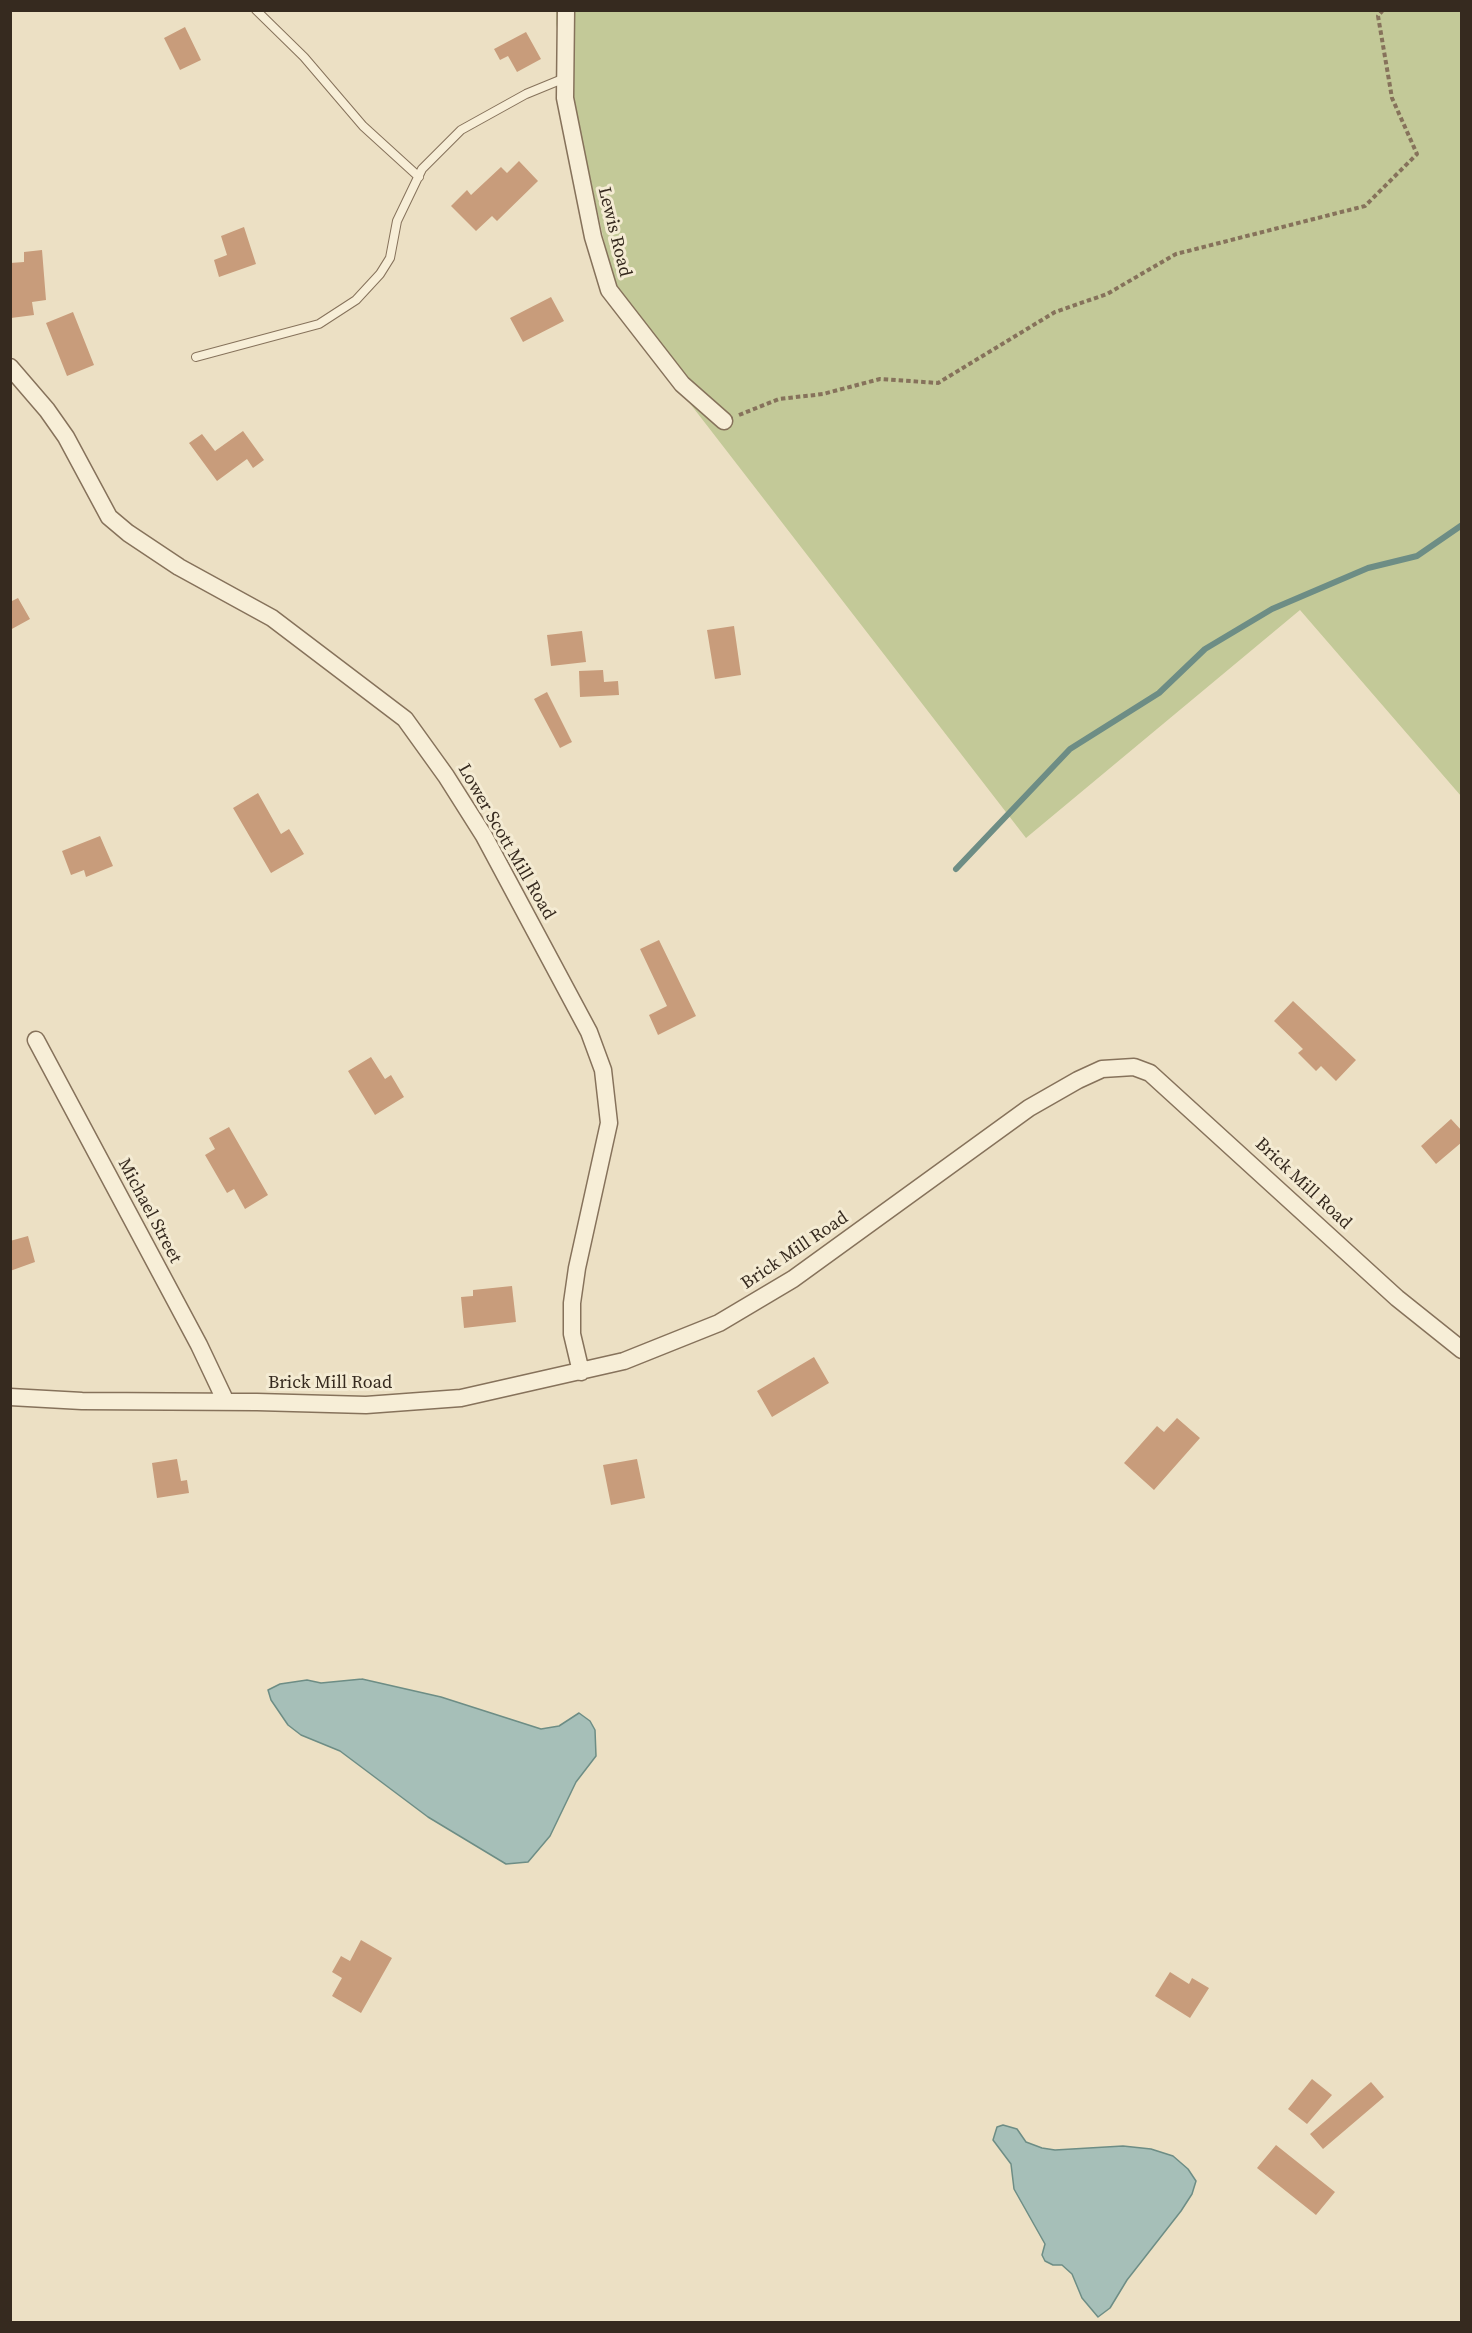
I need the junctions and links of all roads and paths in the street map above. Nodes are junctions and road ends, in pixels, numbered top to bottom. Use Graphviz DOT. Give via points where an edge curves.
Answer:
graph roads {
  1 [pos="256,10"];
  2 [pos="566,10"];
  3 [pos="1383,10"];
  4 [pos="566,78"];
  5 [pos="419,177"];
  6 [pos="196,357"];
  7 [pos="10,367"];
  8 [pos="724,421"];
  9 [pos="36,1040"];
  10 [pos="1461,1350"];
  11 [pos="580,1372"];
  12 [pos="10,1397"];
  13 [pos="226,1402"];
  1 -- 5 [label="lane" via="304,57 363,126"];
  2 -- 4 [label="street, Lewis Road"];
  3 -- 8 [label="path" via="1378,16 1392,98 1417,154 1365,206 1176,254 1107,294 1055,312 938,382 880,379 823,394 779,399"];
  4 -- 5 [label="lane" via="526,94 461,130 422,169"];
  4 -- 8 [label="street, Lewis Road" via="565,98 592,237 609,290 682,384"];
  5 -- 6 [label="lane" via="397,221 390,258 356,300 319,324"];
  7 -- 11 [label="street, Lower Scott Mill Road" via="66,437 109,517 179,567 273,618 405,719 484,836 589,1032 604,1080 609,1123 572,1304 572,1334"];
  9 -- 13 [label="street, Michael Street"];
  10 -- 11 [label="street, Brick Mill Road" via="1396,1298 1150,1073 1134,1067 1102,1069 1029,1108 793,1280 719,1323 624,1361"];
  11 -- 13 [label="street, Brick Mill Road" via="461,1398 366,1406"];
  12 -- 13 [label="street, Brick Mill Road"];
}
